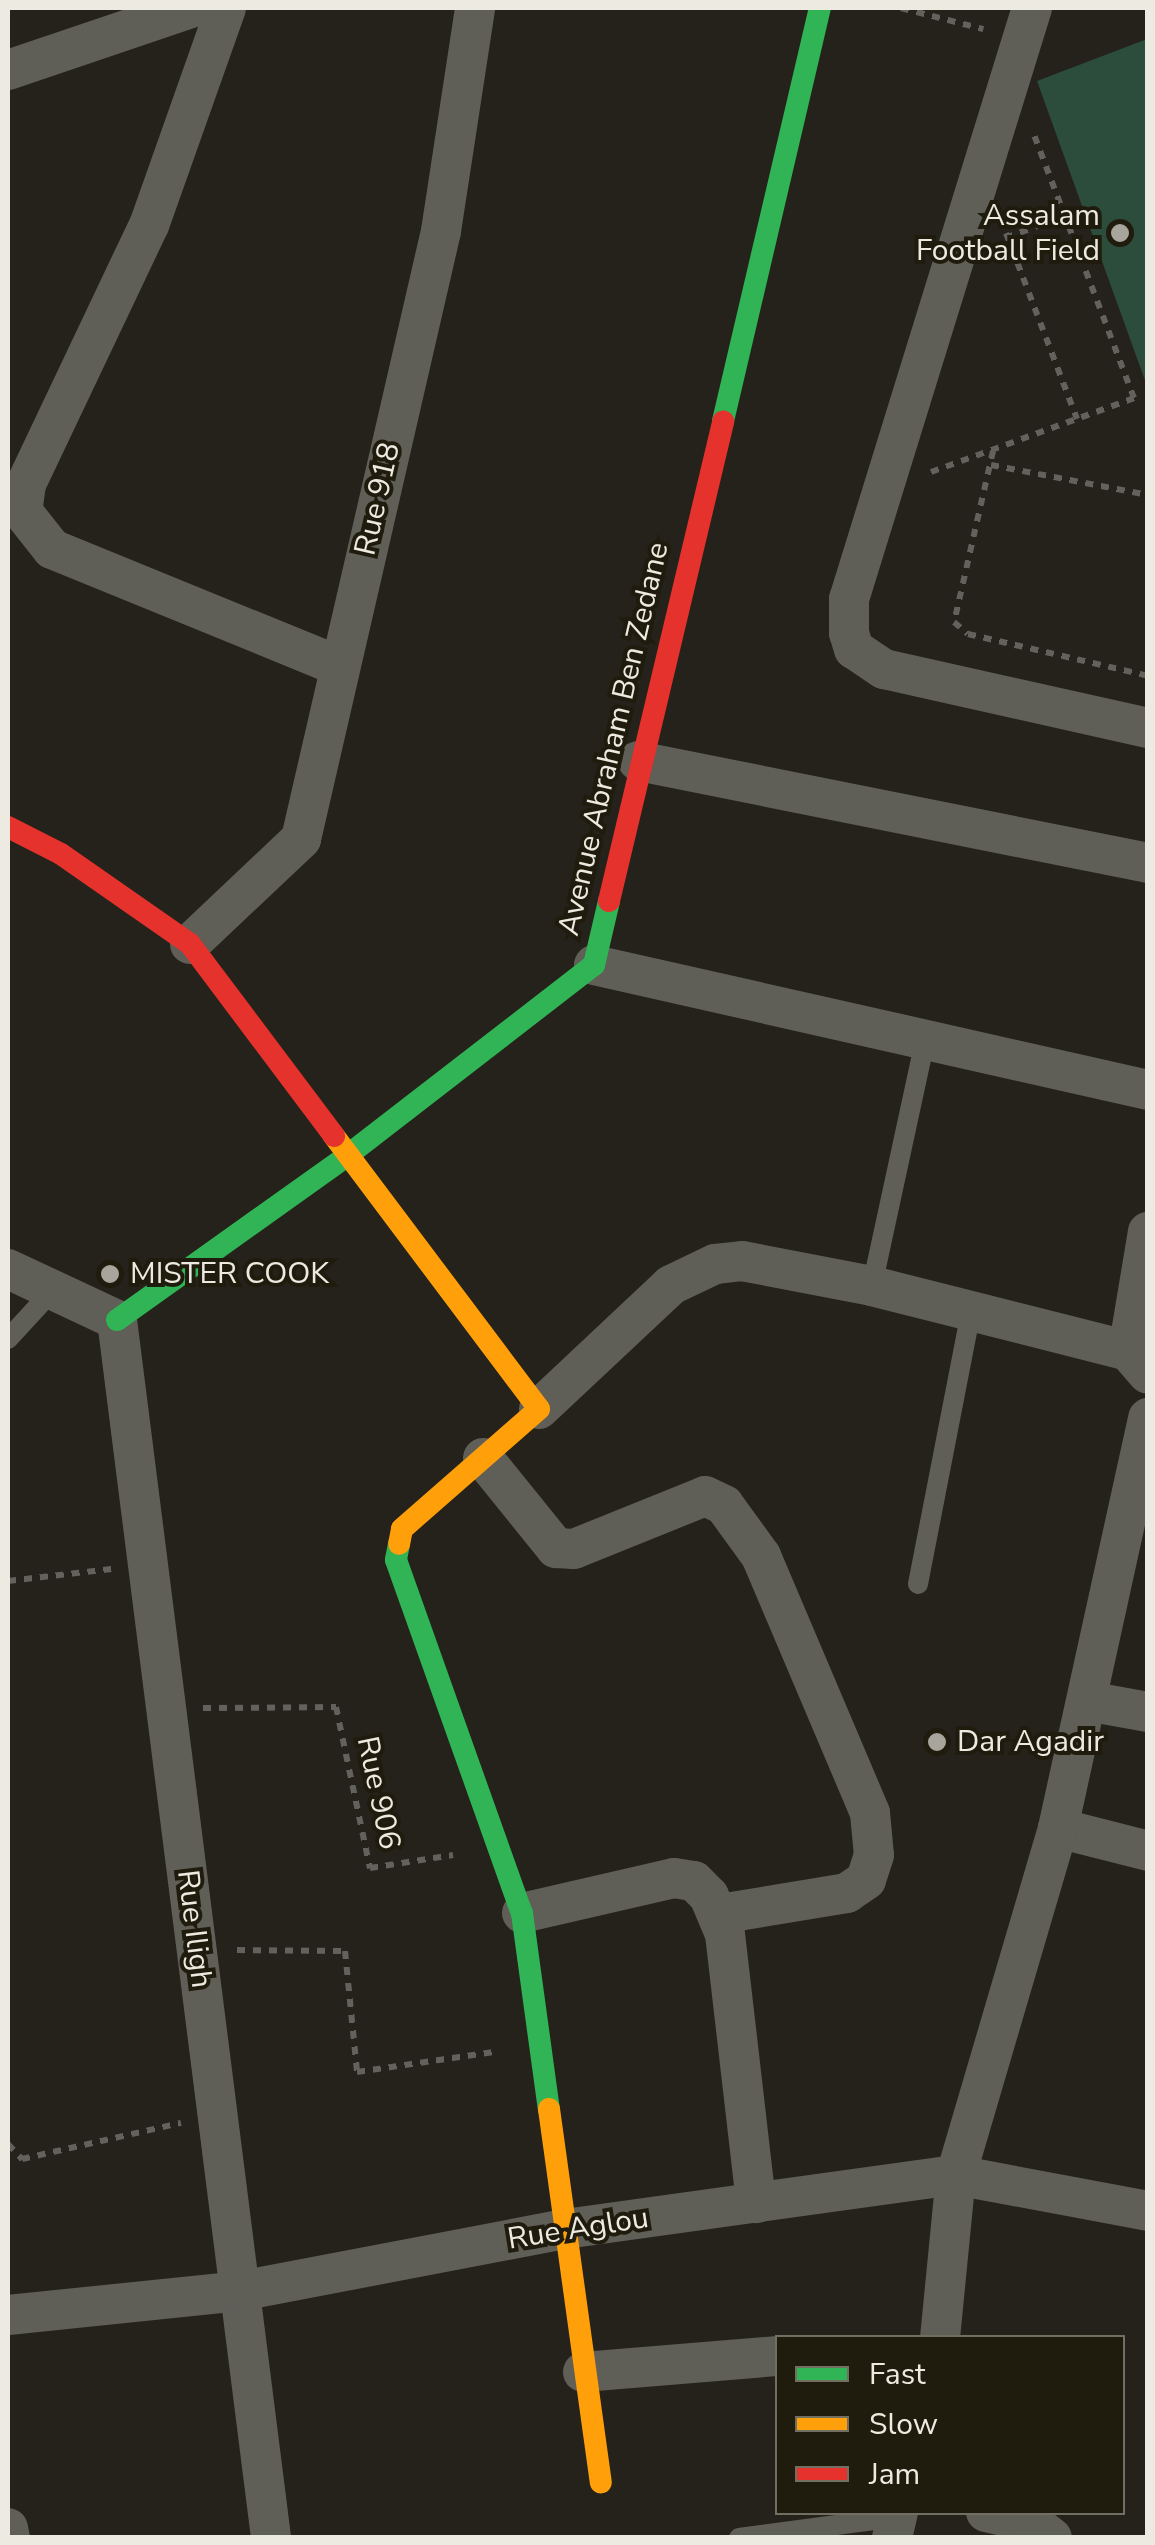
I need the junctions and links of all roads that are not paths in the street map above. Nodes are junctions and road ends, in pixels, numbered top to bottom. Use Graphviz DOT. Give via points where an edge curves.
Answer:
graph roads {
  1 [pos="189,8"];
  2 [pos="226,8"];
  3 [pos="476,8"];
  4 [pos="820,8"];
  5 [pos="1022,41"];
  6 [pos="8,70"];
  7 [pos="339,666"];
  8 [pos="1148,728"];
  9 [pos="638,761"];
  10 [pos="8,827"];
  11 [pos="1148,863"];
  12 [pos="190,944"];
  13 [pos="594,965"];
  14 [pos="925,1040"];
  15 [pos="1148,1090"];
  16 [pos="348,1155"];
  17 [pos="1148,1232"];
  18 [pos="8,1269"];
  19 [pos="872,1286"];
  20 [pos="53,1290"];
  21 [pos="971,1311"];
  22 [pos="117,1320"];
  23 [pos="8,1339"];
  24 [pos="1138,1362"];
  25 [pos="539,1409"];
  26 [pos="1148,1418"];
  27 [pos="483,1458"];
  28 [pos="918,1584"];
  29 [pos="1087,1702"];
  30 [pos="1148,1712"];
  31 [pos="1058,1828"];
  32 [pos="1148,1851"];
  33 [pos="522,1913"];
  34 [pos="720,1914"];
  35 [pos="956,2175"];
  36 [pos="756,2203"];
  37 [pos="1148,2212"];
  38 [pos="565,2229"];
  39 [pos="240,2290"];
  40 [pos="8,2315"];
  41 [pos="940,2335"];
  42 [pos="775,2356"];
  43 [pos="583,2372"];
  44 [pos="601,2482"];
  45 [pos="999,2515"];
  46 [pos="896,2522"];
  47 [pos="8,2528"];
  48 [pos="10,2538"];
  49 [pos="271,2538"];
  50 [pos="739,2538"];
  51 [pos="1052,2538"];
  1 -- 6 [label="street"];
  2 -- 7 [label="street" via="149,225 26,484 22,511 52,548"];
  3 -- 7 [label="street, Rue 918" via="441,231"];
  4 -- 9 [label="street, Avenue Abraham Ben Zedane"];
  5 -- 8 [label="street" via="849,600 850,633 865,660"];
  7 -- 12 [label="street, Rue 918" via="300,839"];
  9 -- 11 [label="street"];
  9 -- 13 [label="street, Avenue Abraham Ben Zedane"];
  10 -- 12 [label="street" via="62,854"];
  12 -- 16 [label="street"];
  13 -- 14 [label="street"];
  13 -- 16 [label="street, Avenue Abraham Ben Zedane"];
  14 -- 15 [label="street"];
  14 -- 19 [label="lane"];
  16 -- 22 [label="street, Avenue Abraham Ben Zedane"];
  16 -- 25 [label="street"];
  17 -- 24 [label="street"];
  18 -- 20 [label="street"];
  19 -- 21 [label="street"];
  19 -- 25 [label="street" via="742,1262 693,1272"];
  20 -- 22 [label="street"];
  20 -- 23 [label="lane"];
  21 -- 24 [label="street"];
  21 -- 28 [label="lane"];
  22 -- 39 [label="street, Rue Iligh"];
  25 -- 27 [label="street"];
  26 -- 29 [label="street"];
  27 -- 33 [label="street" via="396,1542 405,1589"];
  27 -- 34 [label="street" via="556,1548 574,1550 706,1496 724,1505 761,1556 870,1813 874,1856 866,1880 847,1893"];
  29 -- 30 [label="street"];
  29 -- 31 [label="street"];
  31 -- 32 [label="street"];
  31 -- 35 [label="street"];
  33 -- 34 [label="street" via="674,1878 694,1882"];
  33 -- 38 [label="street"];
  34 -- 36 [label="street"];
  35 -- 36 [label="street, Rue Aglou"];
  35 -- 37 [label="street, Rue Aglou"];
  35 -- 41 [label="street"];
  36 -- 38 [label="street, Rue Aglou"];
  38 -- 39 [label="street, Rue Aglou"];
  38 -- 43 [label="street"];
  39 -- 40 [label="street, Rue Aglou"];
  39 -- 49 [label="street, Rue Iligh"];
  42 -- 43 [label="street"];
  43 -- 44 [label="street"];
  45 -- 51 [label="street" via="1033,2523"];
  46 -- 50 [label="lane"];
  47 -- 48 [label="street"];
}
